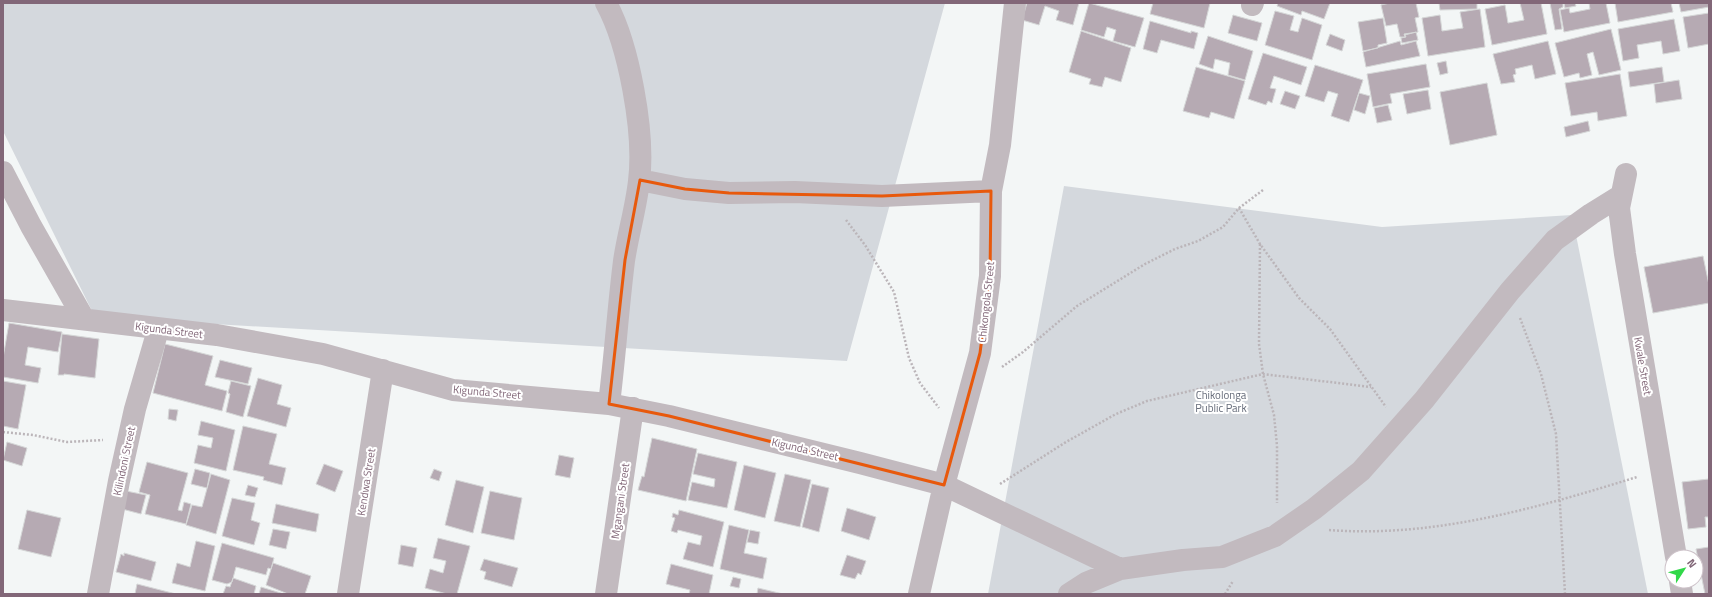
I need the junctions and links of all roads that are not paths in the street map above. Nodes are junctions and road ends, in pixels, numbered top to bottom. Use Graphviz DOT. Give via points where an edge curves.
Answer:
graph roads {
  1 [pos="606,3"];
  2 [pos="1015,3"];
  3 [pos="3,172"];
  4 [pos="1626,174"];
  5 [pos="640,180"];
  6 [pos="991,191"];
  7 [pos="1620,196"];
  8 [pos="3,310"];
  9 [pos="84,319"];
  10 [pos="158,330"];
  11 [pos="383,370"];
  12 [pos="609,404"];
  13 [pos="633,408"];
  14 [pos="944,486"];
  15 [pos="1675,549"];
  16 [pos="1120,570"];
  17 [pos="98,594"];
  18 [pos="348,594"];
  19 [pos="606,594"];
  20 [pos="919,594"];
  21 [pos="1069,594"];
  1 -- 5 [label="street" via="624,48 638,116"];
  2 -- 6 [label="street, Chikongola Street" via="1000,145"];
  3 -- 9 [label="street"];
  4 -- 7 [label="street, Kwale Street"];
  5 -- 6 [label="street" via="685,189 729,192 882,196"];
  5 -- 12 [label="street" via="624,260"];
  6 -- 14 [label="street, Chikongola Street" via="990,276 980,353"];
  7 -- 15 [label="street, Kwale Street" via="1624,254"];
  7 -- 16 [label="street" via="1555,240 1361,471 1314,509 1275,536 1222,557"];
  8 -- 9 [label="street, Kigunda Street"];
  9 -- 10 [label="street, Kigunda Street"];
  10 -- 11 [label="street, Kigunda Street" via="217,335 323,354"];
  10 -- 17 [label="street, Kilindoni Street" via="129,437"];
  11 -- 12 [label="street, Kigunda Street" via="454,390"];
  11 -- 18 [label="street, Kendwa Street"];
  12 -- 13 [label="street, Kigunda Street"];
  13 -- 14 [label="street, Kigunda Street"];
  13 -- 19 [label="street, Mgangani Street"];
  14 -- 16 [label="street, Kigunda Street"];
  14 -- 20 [label="street, Chikongola Street"];
  16 -- 21 [label="street" via="1086,583"];
}
